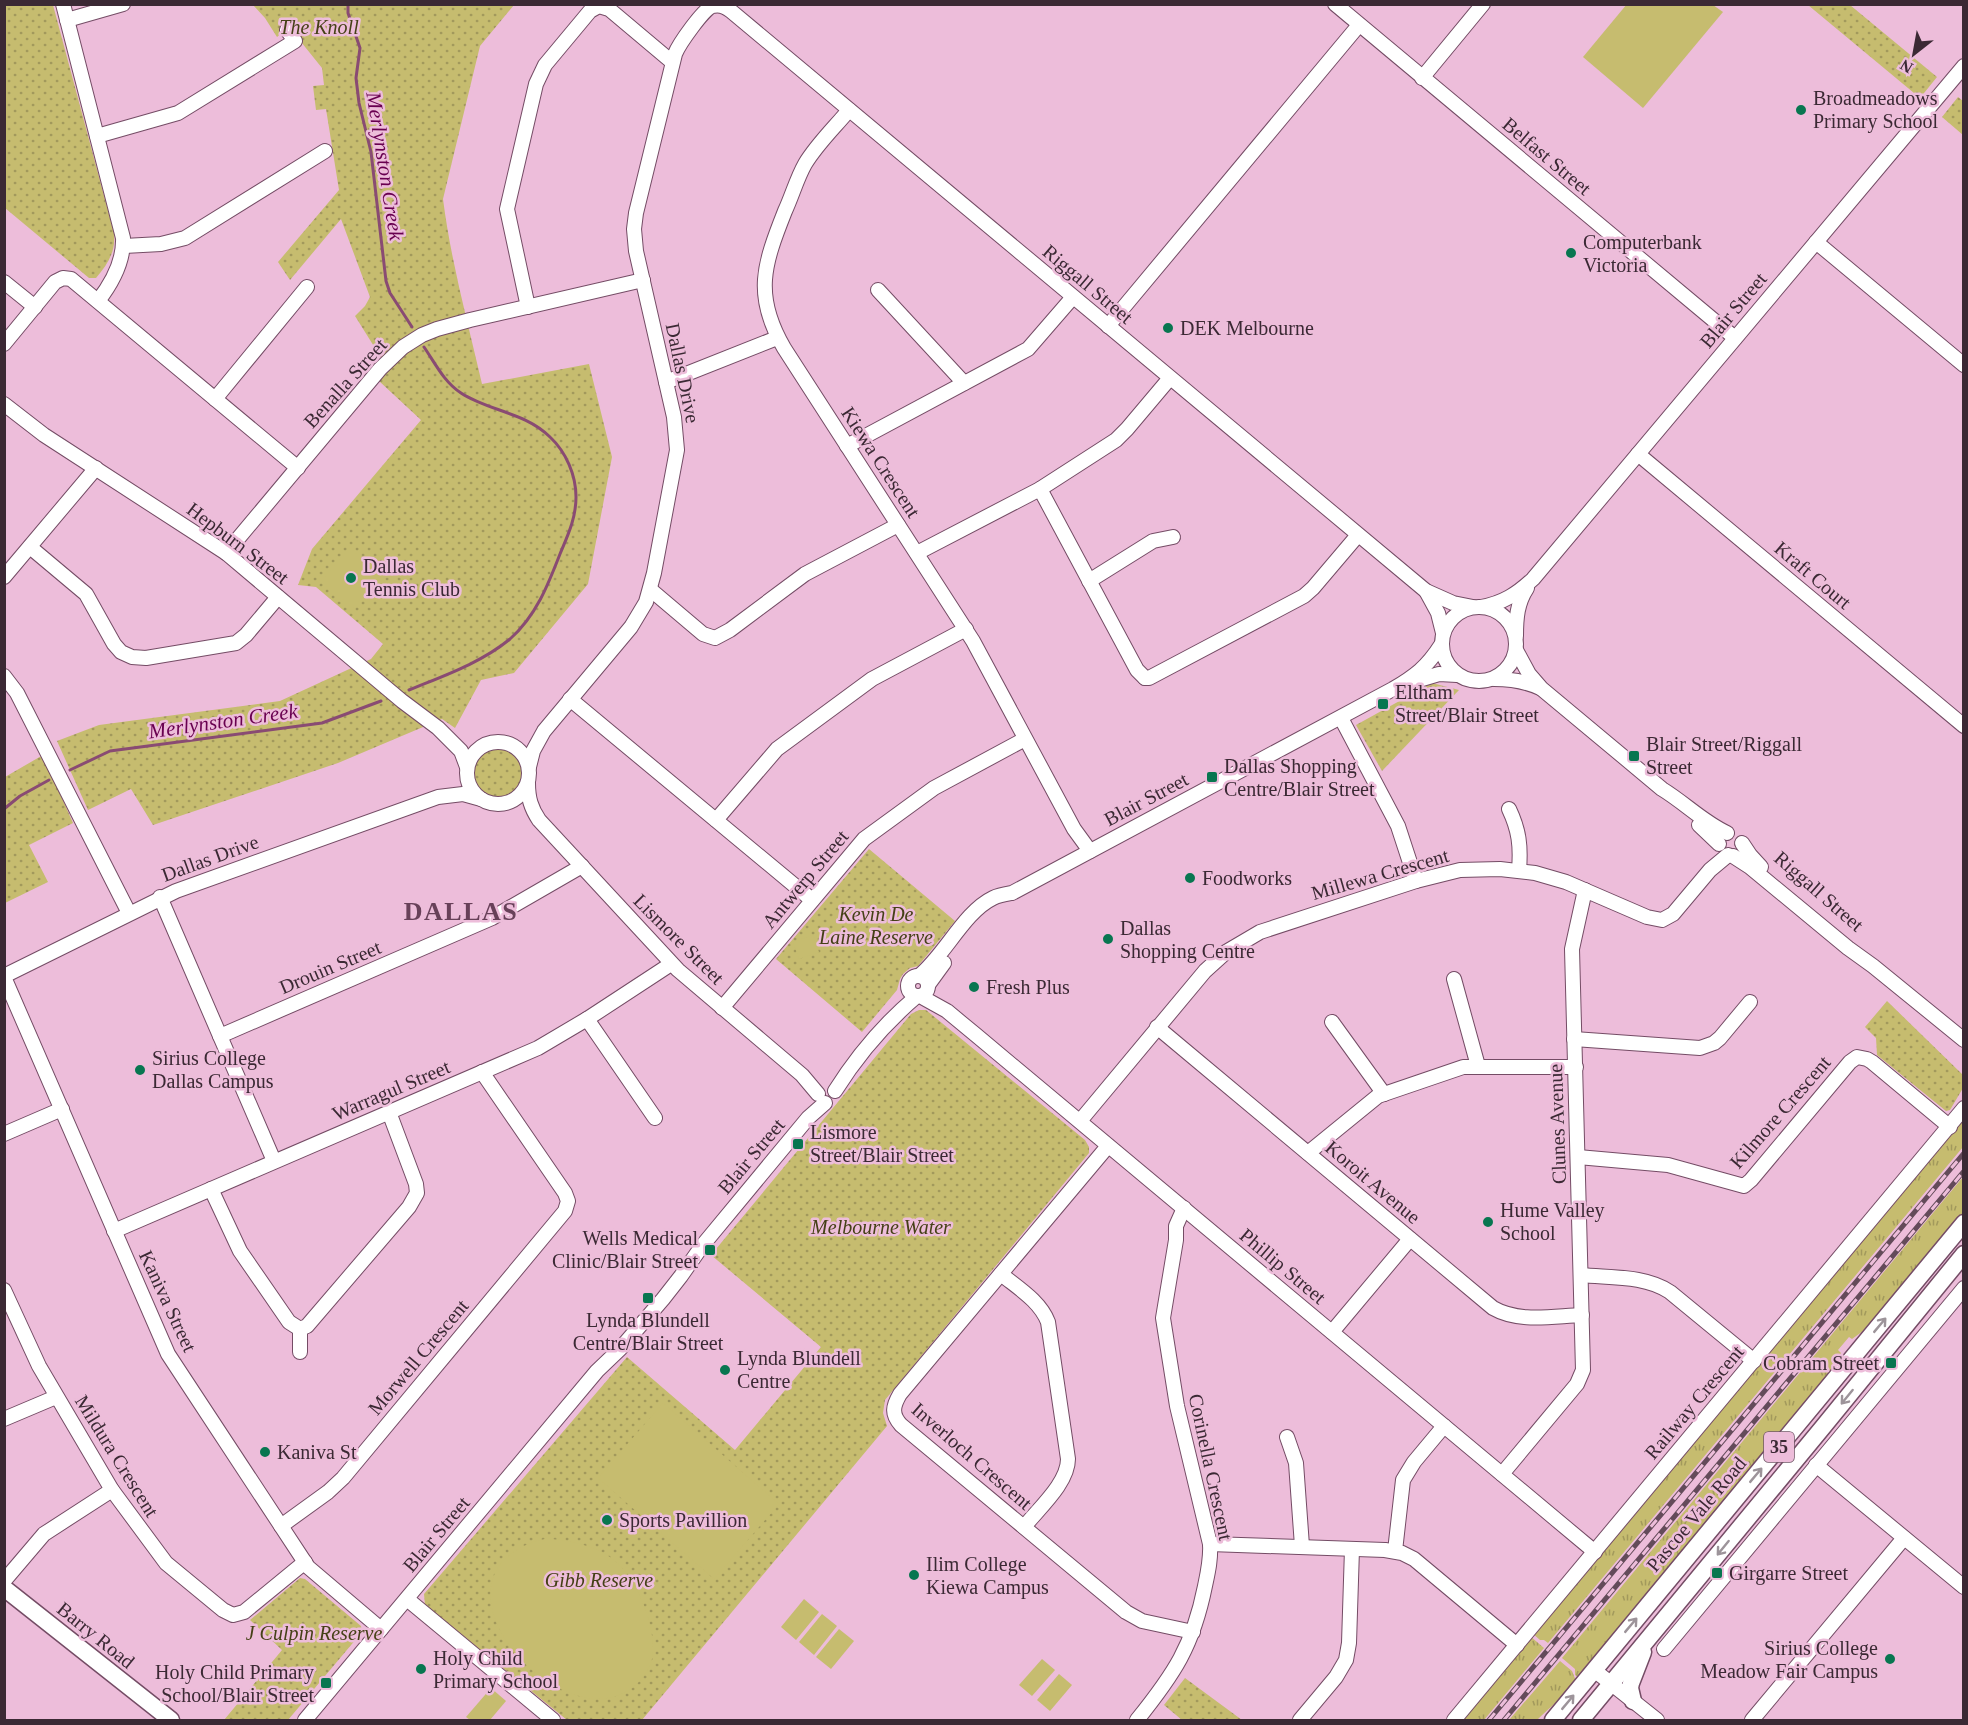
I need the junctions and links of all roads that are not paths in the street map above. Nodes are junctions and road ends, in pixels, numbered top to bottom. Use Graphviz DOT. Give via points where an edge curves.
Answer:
graph roads {
  1 [pos="63,4"];
  2 [pos="123,4"];
  3 [pos="1335,4"];
  4 [pos="1483,4"];
  5 [pos="720,5"];
  6 [pos="67,20"];
  7 [pos="1359,25"];
  8 [pos="287,30"];
  9 [pos="672,62"];
  10 [pos="1964,66"];
  11 [pos="1422,78"];
  12 [pos="849,110"];
  13 [pos="97,136"];
  14 [pos="325,151"];
  15 [pos="1816,242"];
  16 [pos="123,246"];
  17 [pos="643,280"];
  18 [pos="4,282"];
  19 [pos="307,287"];
  20 [pos="878,290"];
  21 [pos="1072,297"];
  22 [pos="95,298"];
  23 [pos="35,307"];
  24 [pos="528,307"];
  25 [pos="1108,326"];
  26 [pos="777,338"];
  27 [pos="1735,338"];
  28 [pos="4,344"];
  29 [pos="1964,365"];
  30 [pos="1170,378"];
  31 [pos="666,382"];
  32 [pos="964,383"];
  33 [pos="215,399"];
  34 [pos="4,404"];
  35 [pos="847,446"];
  36 [pos="1638,454"];
  37 [pos="96,468"];
  38 [pos="298,468"];
  39 [pos="1040,489"];
  40 [pos="898,525"];
  41 [pos="1358,535"];
  42 [pos="1173,537"];
  43 [pos="30,547"];
  44 [pos="226,554"];
  45 [pos="917,554"];
  46 [pos="4,577"];
  47 [pos="1533,579"];
  48 [pos="1089,581"];
  49 [pos="651,591"];
  50 [pos="1426,591"];
  51 [pos="278,597"];
  52 [pos="1477,607"];
  53 [pos="966,629"];
  54 [pos="1442,639"];
  55 [pos="1516,644"];
  56 [pos="1457,675"];
  57 [pos="4,676"];
  58 [pos="1145,678"];
  59 [pos="1494,679"];
  60 [pos="1393,689"];
  61 [pos="1542,689"];
  62 [pos="1139,692"];
  63 [pos="570,699"];
  64 [pos="1341,718"];
  65 [pos="1964,726"];
  66 [pos="438,728"];
  67 [pos="544,731"];
  68 [pos="1025,739"];
  69 [pos="505,742"];
  70 [pos="484,745"];
  71 [pos="529,767"];
  72 [pos="467,768"];
  73 [pos="528,783"];
  74 [pos="438,797"];
  75 [pos="481,799"];
  76 [pos="505,803"];
  77 [pos="1509,809"];
  78 [pos="539,820"];
  79 [pos="716,820"];
  80 [pos="1725,847"];
  81 [pos="1086,853"];
  82 [pos="582,866"];
  83 [pos="1519,870"];
  84 [pos="1416,881"];
  85 [pos="1585,890"];
  86 [pos="160,897"];
  87 [pos="812,900"];
  88 [pos="129,913"];
  89 [pos="671,964"];
  90 [pos="1873,966"];
  91 [pos="4,977"];
  92 [pos="1454,979"];
  93 [pos="920,988"];
  94 [pos="1750,1002"];
  95 [pos="722,1008"];
  96 [pos="587,1019"];
  97 [pos="1332,1022"];
  98 [pos="1157,1028"];
  99 [pos="220,1036"];
  100 [pos="1574,1039"];
  101 [pos="1964,1040"];
  102 [pos="1478,1066"];
  103 [pos="1576,1067"];
  104 [pos="482,1072"];
  105 [pos="825,1093"];
  106 [pos="1384,1094"];
  107 [pos="1964,1108"];
  108 [pos="62,1109"];
  109 [pos="389,1112"];
  110 [pos="655,1118"];
  111 [pos="1080,1121"];
  112 [pos="1950,1126"];
  113 [pos="4,1134"];
  114 [pos="1108,1146"];
  115 [pos="1308,1154"];
  116 [pos="1578,1157"];
  117 [pos="274,1161"];
  118 [pos="211,1189"];
  119 [pos="1189,1213"];
  120 [pos="1964,1223"];
  121 [pos="114,1231"];
  122 [pos="1410,1239"];
  123 [pos="1964,1243"];
  124 [pos="1964,1254"];
  125 [pos="1929,1265"];
  126 [pos="1001,1274"];
  127 [pos="1581,1275"];
  128 [pos="1964,1288"];
  129 [pos="4,1290"];
  130 [pos="1582,1315"];
  131 [pos="300,1329"];
  132 [pos="1332,1332"];
  133 [pos="300,1352"];
  134 [pos="1754,1361"];
  135 [pos="56,1397"];
  136 [pos="4,1419"];
  137 [pos="1444,1426"];
  138 [pos="1287,1437"];
  139 [pos="1816,1465"];
  140 [pos="1502,1474"];
  141 [pos="112,1490"];
  142 [pos="281,1526"];
  143 [pos="1024,1527"];
  144 [pos="1904,1538"];
  145 [pos="1210,1544"];
  146 [pos="1302,1546"];
  147 [pos="1352,1549"];
  148 [pos="1395,1551"];
  149 [pos="1595,1552"];
  150 [pos="305,1562"];
  151 [pos="4,1581"];
  152 [pos="1964,1587"];
  153 [pos="4,1588"];
  154 [pos="407,1599"];
  155 [pos="1677,1604"];
  156 [pos="1695,1610"];
  157 [pos="233,1615"];
  158 [pos="230,1629"];
  159 [pos="381,1629"];
  160 [pos="1193,1632"];
  161 [pos="1650,1637"];
  162 [pos="1517,1645"];
  163 [pos="1664,1649"];
  164 [pos="1594,1670"];
  165 [pos="1611,1683"];
  166 [pos="1633,1701"];
  167 [pos="1593,1713"];
  168 [pos="166,1718"];
  169 [pos="305,1720"];
  170 [pos="553,1720"];
  171 [pos="1137,1720"];
  172 [pos="1300,1720"];
  173 [pos="1454,1720"];
  174 [pos="1553,1720"];
  175 [pos="1581,1720"];
  176 [pos="1656,1720"];
  177 [pos="1752,1720"];
  1 -- 6 [label="street"];
  2 -- 6 [label="street"];
  3 -- 7 [label="street, Belfast Street"];
  4 -- 11 [label="street"];
  5 -- 9 [label="street, Dallas Drive" via="708,9 685,37"];
  5 -- 12 [label="street, Riggall Street"];
  6 -- 13 [label="street"];
  7 -- 11 [label="street, Belfast Street"];
  7 -- 25 [label="street"];
  8 -- 13 [label="street" via="295,41 187,108"];
  9 -- 17 [label="street, Dallas Drive" via="635,222"];
  9 -- 24 [label="street" via="609,9 599,6 590,11 541,71 507,209"];
  10 -- 15 [label="street, Blair Street"];
  11 -- 27 [label="street, Belfast Street"];
  12 -- 21 [label="street, Riggall Street"];
  12 -- 26 [label="street, Kiewa Crescent" via="806,163 769,254 765,292"];
  13 -- 16 [label="street"];
  14 -- 16 [label="street" via="185,238"];
  15 -- 27 [label="street, Blair Street"];
  15 -- 29 [label="street"];
  16 -- 22 [label="street" via="115,274 103,283"];
  17 -- 24 [label="street, Benalla Street"];
  17 -- 31 [label="street, Dallas Drive"];
  18 -- 23 [label="street"];
  19 -- 33 [label="street"];
  20 -- 32 [label="street"];
  21 -- 25 [label="street, Riggall Street"];
  21 -- 32 [label="street" via="1028,349"];
  22 -- 23 [label="street" via="71,279 63,278"];
  22 -- 33 [label="street"];
  23 -- 28 [label="street"];
  24 -- 38 [label="street, Benalla Street" via="437,329 403,347"];
  25 -- 30 [label="street, Riggall Street"];
  26 -- 31 [label="street"];
  26 -- 35 [label="street, Kiewa Crescent"];
  27 -- 36 [label="street, Blair Street"];
  30 -- 39 [label="street" via="1122,434"];
  30 -- 41 [label="street, Riggall Street"];
  31 -- 49 [label="street, Dallas Drive" via="677,450"];
  32 -- 35 [label="street"];
  33 -- 38 [label="street"];
  34 -- 37 [label="street, Hepburn Street" via="33,428"];
  35 -- 40 [label="street, Kiewa Crescent"];
  36 -- 47 [label="street, Blair Street"];
  36 -- 65 [label="street, Kraft Court"];
  37 -- 43 [label="street"];
  37 -- 44 [label="street, Hepburn Street"];
  38 -- 44 [label="street, Benalla Street"];
  39 -- 45 [label="street"];
  39 -- 48 [label="street"];
  40 -- 45 [label="street, Kiewa Crescent"];
  40 -- 49 [label="street" via="805,574 715,638 703,634"];
  41 -- 50 [label="street, Riggall Street"];
  41 -- 58 [label="street" via="1304,596"];
  42 -- 48 [label="street" via="1153,541"];
  43 -- 46 [label="street"];
  43 -- 51 [label="street" via="86,594 114,644 132,657 236,643"];
  44 -- 51 [label="street, Hepburn Street"];
  45 -- 53 [label="street, Kiewa Crescent"];
  47 -- 52 [label="street, Blair Street" via="1506,600"];
  47 -- 55 [label="street, Blair Street" via="1518,609"];
  48 -- 58 [label="street"];
  49 -- 63 [label="street, Dallas Drive" via="637,619"];
  50 -- 52 [label="street, Riggall Street" via="1453,603"];
  50 -- 54 [label="street, Riggall Street" via="1438,613"];
  51 -- 66 [label="street, Hepburn Street"];
  52 -- 54 [label="street" via="1455,615"];
  52 -- 55 [label="street" via="1504,616 1512,626"];
  53 -- 68 [label="street, Kiewa Crescent"];
  53 -- 79 [label="street" via="872,679 777,749"];
  54 -- 56 [label="street" via="1443,657"];
  54 -- 60 [label="street, Blair Street" via="1434,657 1417,675"];
  55 -- 59 [label="street" via="1509,667"];
  55 -- 61 [label="street, Riggall Street" via="1529,674"];
  56 -- 59 [label="street" via="1469,681"];
  56 -- 60 [label="street, Blair Street" via="1439,674"];
  57 -- 88 [label="street" via="13,685"];
  58 -- 62 [label="street"];
  59 -- 61 [label="street, Riggall Street" via="1514,679"];
  60 -- 64 [label="street, Blair Street"];
  61 -- 80 [label="street, Riggall Street"];
  63 -- 67 [label="street, Dallas Drive"];
  63 -- 79 [label="street"];
  64 -- 81 [label="street, Blair Street"];
  64 -- 84 [label="street" via="1398,826"];
  66 -- 70 [label="street, Hepburn Street" via="465,743"];
  66 -- 72 [label="street, Hepburn Street" via="461,751"];
  67 -- 69 [label="street" via="526,740"];
  67 -- 71 [label="street, Dallas Drive"];
  68 -- 81 [label="street, Kiewa Crescent"];
  68 -- 87 [label="street, Antwerp Street" via="946,780 864,839"];
  69 -- 70 [label="street"];
  69 -- 71 [label="street" via="524,754"];
  70 -- 72 [label="street" via="473,754"];
  71 -- 73 [label="street"];
  72 -- 74 [label="street, Dallas Drive" via="456,784"];
  72 -- 75 [label="street" via="469,784"];
  73 -- 76 [label="street" via="518,797"];
  73 -- 78 [label="street, Lismore Street" via="531,807"];
  74 -- 75 [label="street, Dallas Drive" via="463,794"];
  74 -- 86 [label="street, Dallas Drive"];
  75 -- 76 [label="street"];
  76 -- 78 [label="street, Lismore Street" via="526,810"];
  77 -- 83 [label="street" via="1519,837"];
  78 -- 82 [label="street, Lismore Street"];
  79 -- 87 [label="street"];
  80 -- 85 [label="street, Millewa Crescent" via="1673,914 1662,920"];
  80 -- 90 [label="street, Riggall Street"];
  80 -- 90 [label="street, Riggall Street" via="1737,834 1759,866"];
  81 -- 93 [label="street, Blair Street" via="1012,893 979,921"];
  82 -- 89 [label="street, Lismore Street"];
  82 -- 99 [label="street, Drouin Street" via="492,918"];
  83 -- 84 [label="street, Millewa Crescent" via="1460,870"];
  83 -- 85 [label="street, Millewa Crescent" via="1550,876"];
  84 -- 98 [label="street, Millewa Crescent" via="1250,937 1217,959"];
  85 -- 100 [label="street, Clunes Avenue" via="1572,949"];
  86 -- 88 [label="street, Dallas Drive"];
  86 -- 99 [label="street"];
  87 -- 95 [label="street, Antwerp Street"];
  88 -- 91 [label="street, Dallas Drive"];
  89 -- 95 [label="street, Lismore Street"];
  89 -- 96 [label="street, Warragul Street"];
  90 -- 101 [label="street, Riggall Street"];
  91 -- 108 [label="street, Kaniva Street"];
  92 -- 102 [label="street"];
  93 -- 105 [label="street, Blair Street"];
  93 -- 111 [label="street, Phillip Street"];
  94 -- 100 [label="street" via="1714,1043 1700,1048"];
  95 -- 105 [label="street, Lismore Street"];
  96 -- 104 [label="street, Warragul Street" via="538,1048"];
  96 -- 110 [label="street"];
  97 -- 106 [label="street"];
  98 -- 111 [label="street, Millewa Crescent"];
  98 -- 115 [label="street, Koroit Avenue"];
  99 -- 117 [label="street"];
  100 -- 103 [label="street, Clunes Avenue"];
  102 -- 103 [label="street"];
  102 -- 106 [label="street" via="1463,1067"];
  103 -- 116 [label="street, Clunes Avenue"];
  104 -- 109 [label="street, Warragul Street"];
  104 -- 142 [label="street, Morwell Crescent" via="573,1197 563,1214 343,1478"];
  105 -- 154 [label="street, Blair Street"];
  106 -- 115 [label="street" via="1361,1108"];
  107 -- 112 [label="street, Railway Crescent"];
  108 -- 113 [label="street"];
  108 -- 121 [label="street, Kaniva Street"];
  109 -- 117 [label="street, Warragul Street"];
  109 -- 131 [label="street" via="423,1194 311,1323"];
  111 -- 114 [label="street, Phillip Street"];
  112 -- 116 [label="street, Kilmore Crescent" via="1872,1062 1857,1057 1744,1186 1668,1165"];
  112 -- 134 [label="street, Railway Crescent"];
  114 -- 119 [label="street, Phillip Street"];
  114 -- 126 [label="street, Inverloch Crescent"];
  115 -- 122 [label="street, Koroit Avenue"];
  116 -- 127 [label="street, Clunes Avenue"];
  117 -- 118 [label="street, Warragul Street"];
  118 -- 121 [label="street, Warragul Street"];
  118 -- 131 [label="street" via="240,1251 289,1322"];
  119 -- 132 [label="street, Phillip Street"];
  119 -- 145 [label="street, Corinella Crescent" via="1178,1219 1163,1318 1177,1406"];
  120 -- 125 [label="main road, Pascoe Vale Road / 35"];
  121 -- 142 [label="street, Kaniva Street" via="168,1354"];
  122 -- 130 [label="street, Koroit Avenue" via="1499,1312 1522,1317"];
  122 -- 132 [label="street"];
  123 -- 125 [label="main road" via="1941,1270"];
  124 -- 155 [label="main road, 35, one-way"];
  164 -- 125 [label="main road, Pascoe Vale Road / 35, one-way"];
  126 -- 143 [label="street" via="1039,1305 1046,1316 1068,1459 1062,1481"];
  126 -- 143 [label="street, Inverloch Crescent" via="900,1394 893,1411 901,1425"];
  127 -- 130 [label="street, Clunes Avenue"];
  127 -- 134 [label="street" via="1657,1284"];
  128 -- 139 [label="street"];
  129 -- 135 [label="street, Mildura Crescent"];
  130 -- 140 [label="street, Clunes Avenue" via="1584,1363 1579,1380"];
  131 -- 133 [label="street"];
  132 -- 137 [label="street, Phillip Street"];
  134 -- 149 [label="street, Railway Crescent"];
  135 -- 136 [label="street"];
  135 -- 141 [label="street, Mildura Crescent"];
  137 -- 140 [label="street, Phillip Street"];
  137 -- 148 [label="street" via="1403,1480"];
  138 -- 146 [label="street" via="1296,1464"];
  139 -- 144 [label="street"];
  139 -- 156 [label="street"];
  140 -- 149 [label="street, Phillip Street"];
  141 -- 151 [label="street" via="45,1534"];
  141 -- 157 [label="street, Mildura Crescent" via="166,1563"];
  142 -- 150 [label="street, Kaniva Street"];
  143 -- 160 [label="street, Inverloch Crescent" via="1131,1616"];
  144 -- 152 [label="street"];
  144 -- 177 [label="street"];
  145 -- 146 [label="street"];
  145 -- 160 [label="street, Corinella Crescent" via="1210,1561"];
  146 -- 147 [label="street"];
  147 -- 148 [label="street"];
  147 -- 172 [label="street" via="1346,1660"];
  148 -- 162 [label="street" via="1414,1559"];
  149 -- 162 [label="street, Railway Crescent"];
  150 -- 157 [label="street" via="244,1612"];
  150 -- 159 [label="street, Kaniva Street"];
  153 -- 168 [label="main road, Barry Road"];
  154 -- 159 [label="street, Blair Street"];
  154 -- 170 [label="street"];
  155 -- 156 [label="street"];
  155 -- 161 [label="main road, 35"];
  156 -- 163 [label="street"];
  157 -- 158 [label="street"];
  159 -- 169 [label="street, Blair Street"];
  160 -- 171 [label="street, Corinella Crescent" via="1173,1673"];
  161 -- 165 [label="main road, 35"];
  161 -- 166 [label="main road" via="1631,1683"];
  162 -- 173 [label="street, Railway Crescent"];
  164 -- 165 [label="street"];
  174 -- 164 [label="main road, Pascoe Vale Road / 35, one-way"];
  165 -- 166 [label="street"];
  165 -- 167 [label="main road, 35"];
  166 -- 176 [label="street"];
  167 -- 175 [label="main road, 35"];
}
